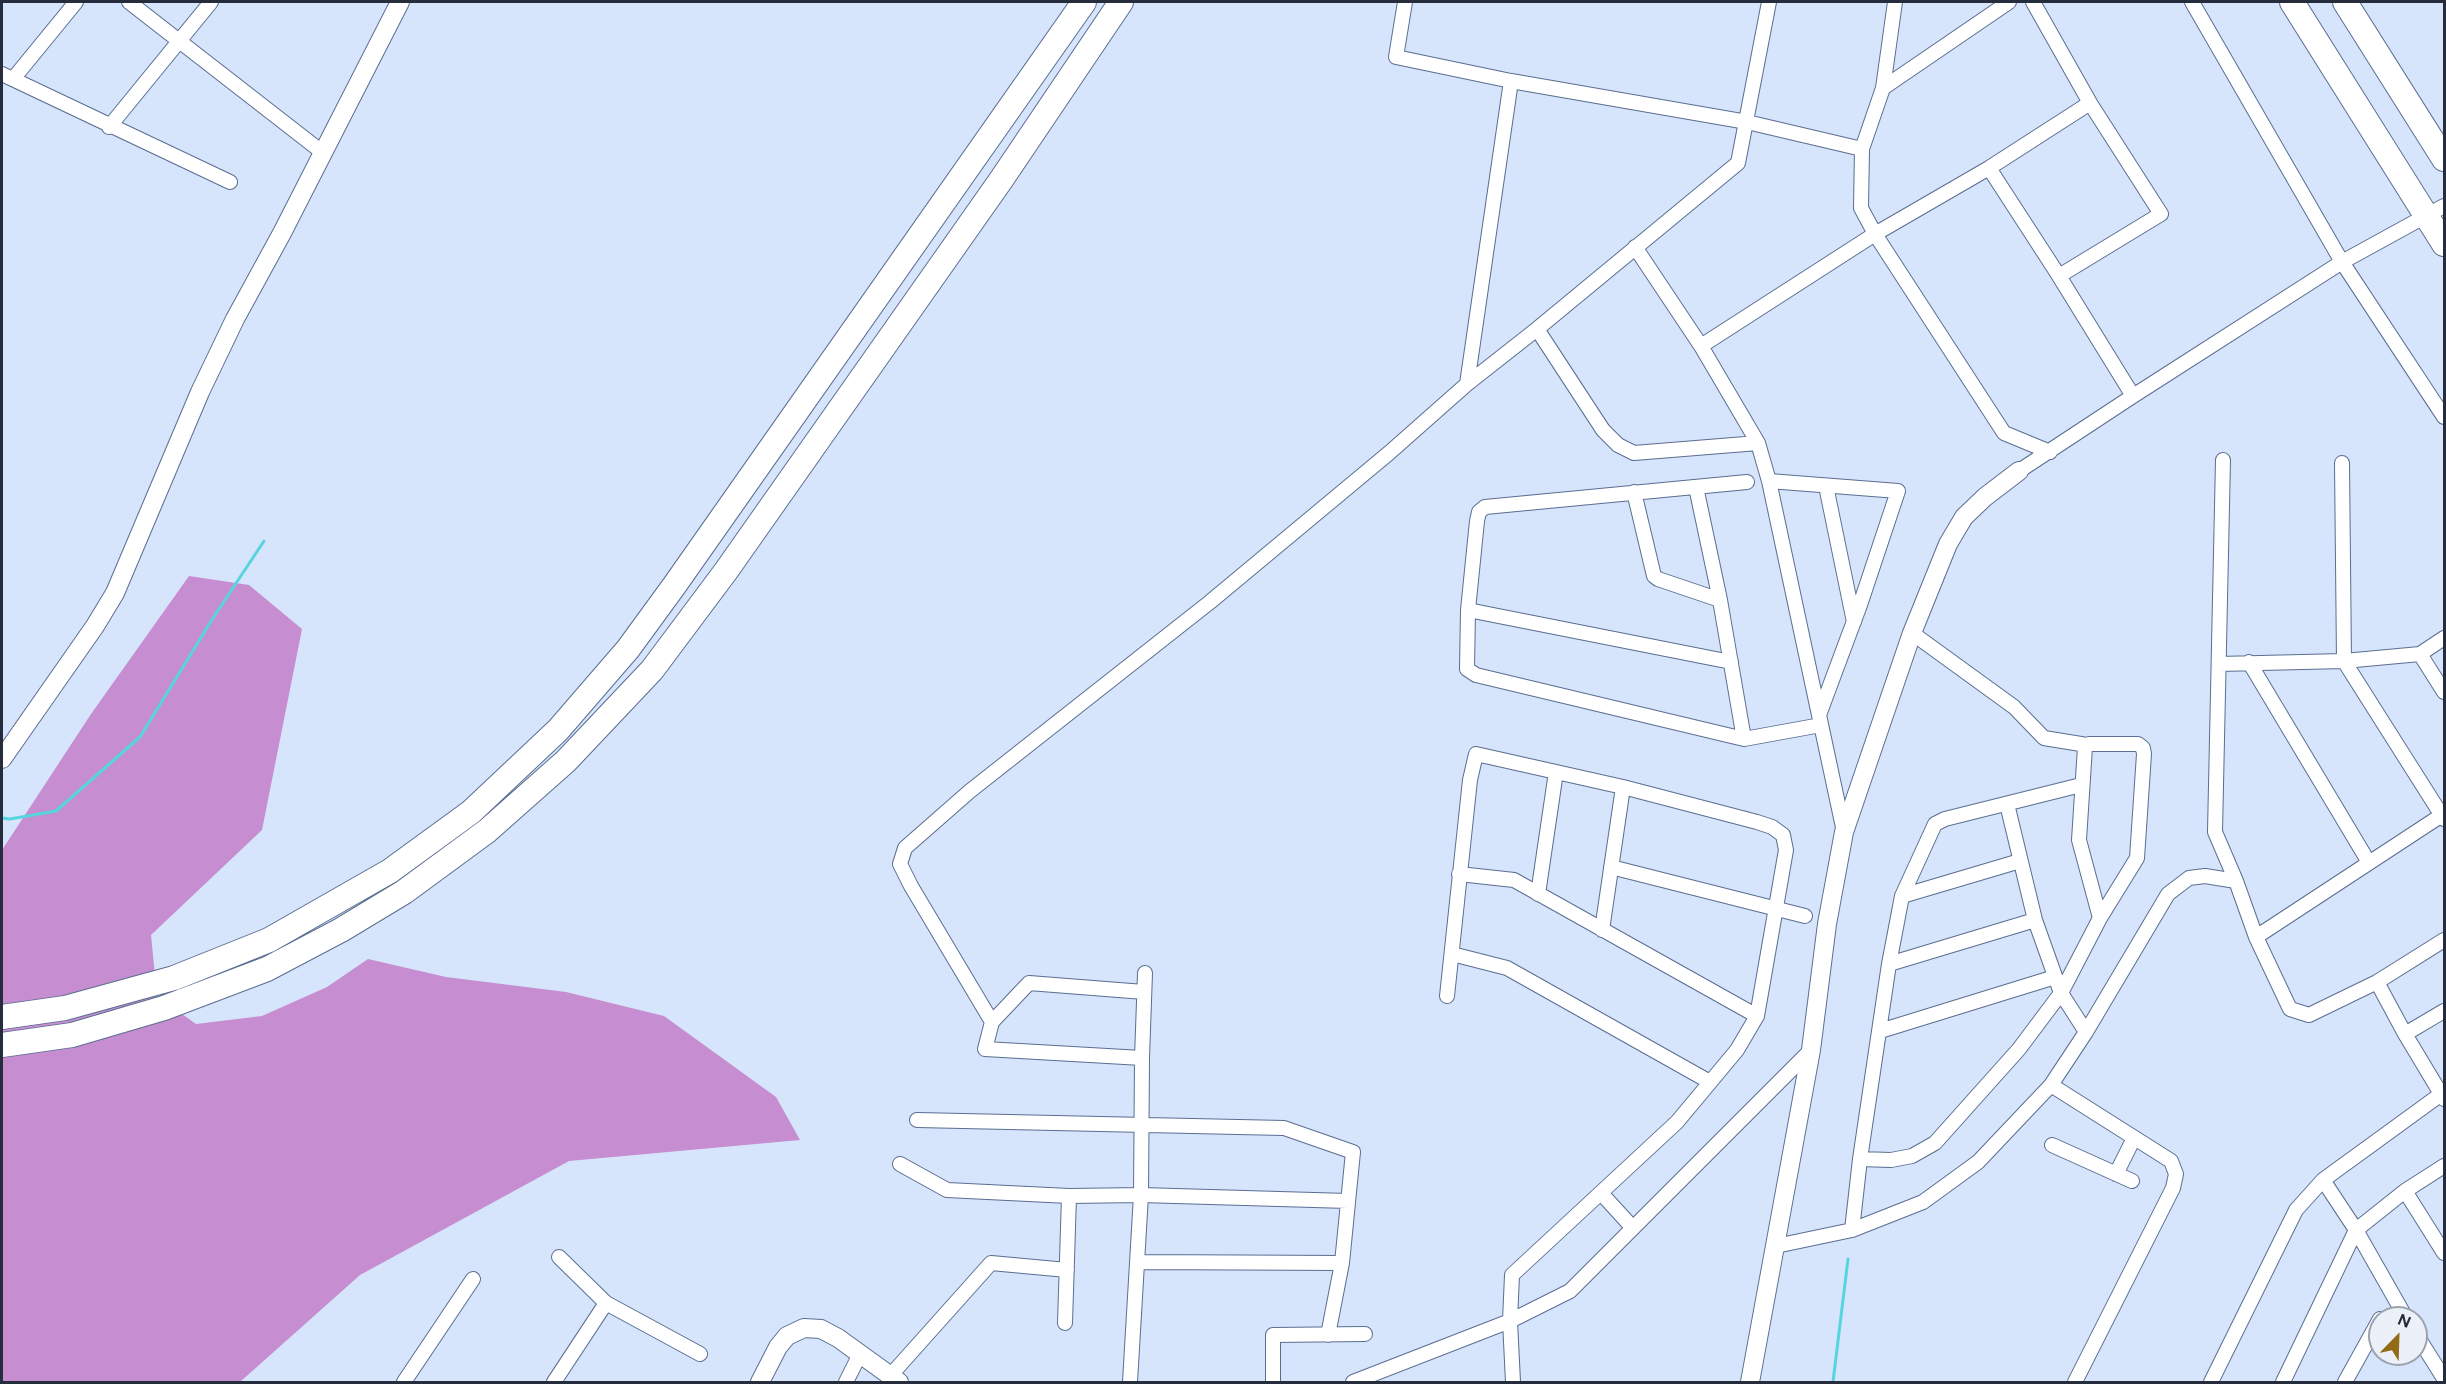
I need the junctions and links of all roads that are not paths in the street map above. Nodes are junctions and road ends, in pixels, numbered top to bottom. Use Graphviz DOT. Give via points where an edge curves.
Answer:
graph roads {
  1 [pos="76,2"];
  2 [pos="129,2"];
  3 [pos="211,2"];
  4 [pos="400,2"];
  5 [pos="1084,2"];
  6 [pos="1121,2"];
  7 [pos="1405,2"];
  8 [pos="1769,2"];
  9 [pos="1895,2"];
  10 [pos="2009,2"];
  11 [pos="2033,2"];
  12 [pos="2192,2"];
  13 [pos="2292,2"];
  14 [pos="2345,2"];
  15 [pos="180,41"];
  16 [pos="7,77"];
  17 [pos="1511,81"];
  18 [pos="1883,88"];
  19 [pos="2090,103"];
  20 [pos="1747,122"];
  21 [pos="109,127"];
  22 [pos="1862,150"];
  23 [pos="322,152"];
  24 [pos="2445,159"];
  25 [pos="1989,168"];
  26 [pos="230,182"];
  27 [pos="2436,211"];
  28 [pos="1875,234"];
  29 [pos="2445,244"];
  30 [pos="1635,247"];
  31 [pos="2342,262"];
  32 [pos="2059,276"];
  33 [pos="1537,329"];
  34 [pos="1701,346"];
  35 [pos="1467,384"];
  36 [pos="2133,396"];
  37 [pos="2445,417"];
  38 [pos="1758,443"];
  39 [pos="2050,452"];
  40 [pos="2223,460"];
  41 [pos="2342,463"];
  42 [pos="2019,471"];
  43 [pos="1769,481"];
  44 [pos="1747,482"];
  45 [pos="1826,486"];
  46 [pos="1696,487"];
  47 [pos="1634,492"];
  48 [pos="1720,600"];
  49 [pos="1468,610"];
  50 [pos="1854,622"];
  51 [pos="1912,633"];
  52 [pos="2445,638"];
  53 [pos="2420,654"];
  54 [pos="2344,661"];
  55 [pos="1731,662"];
  56 [pos="2249,663"];
  57 [pos="2218,664"];
  58 [pos="2445,692"];
  59 [pos="1820,720"];
  60 [pos="1744,739"];
  61 [pos="2087,745"];
  62 [pos="2,759"];
  63 [pos="1556,772"];
  64 [pos="2081,785"];
  65 [pos="1623,787"];
  66 [pos="2007,804"];
  67 [pos="2443,817"];
  68 [pos="1844,832"];
  69 [pos="2020,861"];
  70 [pos="2368,861"];
  71 [pos="1611,867"];
  72 [pos="1459,874"];
  73 [pos="2236,881"];
  74 [pos="1539,894"];
  75 [pos="1902,896"];
  76 [pos="1776,908"];
  77 [pos="1805,916"];
  78 [pos="2100,918"];
  79 [pos="2035,920"];
  80 [pos="1602,930"];
  81 [pos="2256,937"];
  82 [pos="2445,940"];
  83 [pos="1452,954"];
  84 [pos="1889,964"];
  85 [pos="1145,973"];
  86 [pos="2055,977"];
  87 [pos="2377,982"];
  88 [pos="1144,992"];
  89 [pos="2061,993"];
  90 [pos="1447,996"];
  91 [pos="2445,1011"];
  92 [pos="1757,1016"];
  93 [pos="2,1017"];
  94 [pos="992,1022"];
  95 [pos="1880,1031"];
  96 [pos="2086,1032"];
  97 [pos="2405,1034"];
  98 [pos="2,1045"];
  99 [pos="1810,1050"];
  100 [pos="1142,1058"];
  101 [pos="1710,1082"];
  102 [pos="2051,1085"];
  103 [pos="2444,1095"];
  104 [pos="917,1120"];
  105 [pos="1141,1125"];
  106 [pos="2134,1138"];
  107 [pos="2052,1145"];
  108 [pos="1860,1159"];
  109 [pos="900,1164"];
  110 [pos="2445,1166"];
  111 [pos="2116,1174"];
  112 [pos="2323,1180"];
  113 [pos="2132,1181"];
  114 [pos="2405,1191"];
  115 [pos="1601,1193"];
  116 [pos="1141,1194"];
  117 [pos="1069,1196"];
  118 [pos="1348,1201"];
  119 [pos="1632,1227"];
  120 [pos="1852,1230"];
  121 [pos="2356,1230"];
  122 [pos="1776,1246"];
  123 [pos="2445,1253"];
  124 [pos="559,1257"];
  125 [pos="1138,1262"];
  126 [pos="1342,1263"];
  127 [pos="1067,1270"];
  128 [pos="473,1279"];
  129 [pos="2392,1296"];
  130 [pos="606,1303"];
  131 [pos="2387,1306"];
  132 [pos="2398,1306"];
  133 [pos="1510,1321"];
  134 [pos="1065,1323"];
  135 [pos="1365,1334"];
  136 [pos="1328,1335"];
  137 [pos="2368,1340"];
  138 [pos="700,1354"];
  139 [pos="860,1354"];
  140 [pos="2428,1355"];
  141 [pos="2441,1378"];
  142 [pos="895,1379"];
  143 [pos="404,1383"];
  144 [pos="554,1383"];
  145 [pos="760,1383"];
  146 [pos="846,1383"];
  147 [pos="1130,1383"];
  148 [pos="1273,1383"];
  149 [pos="1353,1383"];
  150 [pos="1513,1383"];
  151 [pos="1750,1383"];
  152 [pos="2075,1383"];
  153 [pos="2211,1383"];
  154 [pos="2283,1383"];
  155 [pos="2345,1383"];
  1 -- 16 [label="street"];
  2 -- 15 [label="street"];
  3 -- 15 [label="street"];
  4 -- 23 [label="street"];
  5 -- 93 [label="highway" via="688,567 628,649 558,730 479,804 390,871 269,940 163,981 65,1008"];
  6 -- 98 [label="highway" via="726,571 652,670 566,762 487,831 404,892 267,969 164,1008 72,1035"];
  7 -- 17 [label="street" via="1396,57"];
  8 -- 20 [label="street"];
  9 -- 18 [label="street"];
  10 -- 18 [label="street"];
  11 -- 19 [label="street"];
  12 -- 31 [label="street"];
  13 -- 27 [label="highway"];
  14 -- 24 [label="highway"];
  15 -- 21 [label="street"];
  15 -- 23 [label="street"];
  16 -- 21 [label="street"];
  17 -- 20 [label="street"];
  17 -- 35 [label="street"];
  18 -- 22 [label="street"];
  19 -- 25 [label="street"];
  19 -- 32 [label="street" via="2161,214"];
  20 -- 22 [label="street"];
  20 -- 30 [label="street" via="1738,163"];
  21 -- 26 [label="street"];
  22 -- 28 [label="street" via="1862,208"];
  23 -- 62 [label="street" via="200,392 115,592"];
  25 -- 28 [label="street"];
  25 -- 32 [label="street"];
  27 -- 29 [label="highway"];
  27 -- 31 [label="street"];
  28 -- 34 [label="street"];
  28 -- 39 [label="street" via="2004,433"];
  30 -- 33 [label="street"];
  30 -- 34 [label="street"];
  31 -- 36 [label="street"];
  31 -- 37 [label="street"];
  32 -- 36 [label="street"];
  33 -- 35 [label="street"];
  33 -- 38 [label="street" via="1603,430 1618,446 1634,453"];
  34 -- 38 [label="street"];
  35 -- 94 [label="street" via="1210,602 970,791 905,848 900,864 907,879"];
  36 -- 39 [label="street"];
  38 -- 43 [label="street"];
  39 -- 42 [label="street"];
  40 -- 57 [label="street"];
  41 -- 54 [label="street"];
  42 -- 51 [label="street" via="1964,517 1948,544"];
  43 -- 45 [label="street"];
  43 -- 59 [label="street"];
  44 -- 46 [label="street"];
  45 -- 50 [label="street"];
  45 -- 50 [label="street" via="1898,491"];
  46 -- 47 [label="street"];
  46 -- 48 [label="street"];
  47 -- 48 [label="street" via="1654,576"];
  47 -- 49 [label="street" via="1485,507 1477,521"];
  48 -- 55 [label="street"];
  49 -- 55 [label="street"];
  49 -- 60 [label="street" via="1467,669 1476,675"];
  50 -- 59 [label="street"];
  51 -- 61 [label="street" via="2014,707 2044,738"];
  51 -- 68 [label="street"];
  52 -- 53 [label="street"];
  53 -- 54 [label="street"];
  53 -- 58 [label="street"];
  54 -- 56 [label="street"];
  54 -- 67 [label="street"];
  55 -- 60 [label="street"];
  56 -- 57 [label="street"];
  56 -- 70 [label="street"];
  57 -- 73 [label="street" via="2214,832"];
  59 -- 60 [label="street"];
  59 -- 68 [label="street"];
  61 -- 64 [label="street"];
  61 -- 78 [label="street" via="2138,744 2144,754 2137,858"];
  63 -- 65 [label="street"];
  63 -- 72 [label="street" via="1476,754"];
  63 -- 74 [label="street"];
  64 -- 66 [label="street"];
  64 -- 78 [label="street" via="2079,840"];
  65 -- 71 [label="street"];
  65 -- 76 [label="street" via="1757,822 1783,835 1786,850"];
  66 -- 69 [label="street"];
  66 -- 75 [label="street" via="1935,824"];
  67 -- 70 [label="street"];
  68 -- 99 [label="street"];
  69 -- 75 [label="street"];
  69 -- 79 [label="street"];
  70 -- 81 [label="street"];
  71 -- 76 [label="street"];
  71 -- 80 [label="street"];
  72 -- 74 [label="street" via="1514,880"];
  72 -- 83 [label="street"];
  73 -- 81 [label="street"];
  73 -- 96 [label="street" via="2205,876 2189,878 2168,894"];
  74 -- 80 [label="street"];
  75 -- 84 [label="street"];
  76 -- 77 [label="street"];
  76 -- 92 [label="street"];
  78 -- 89 [label="street"];
  79 -- 84 [label="street"];
  79 -- 86 [label="street"];
  80 -- 92 [label="street"];
  81 -- 87 [label="street" via="2290,1010 2309,1015"];
  82 -- 87 [label="street"];
  83 -- 90 [label="street"];
  83 -- 101 [label="street" via="1507,968"];
  84 -- 95 [label="street"];
  85 -- 88 [label="street"];
  86 -- 89 [label="street"];
  86 -- 95 [label="street"];
  87 -- 97 [label="street"];
  88 -- 94 [label="street" via="1029,983"];
  88 -- 100 [label="street"];
  89 -- 96 [label="street"];
  89 -- 108 [label="street" via="2019,1049 1935,1143 1912,1156"];
  91 -- 97 [label="street"];
  92 -- 101 [label="street" via="1737,1050"];
  94 -- 100 [label="street" via="985,1049"];
  95 -- 108 [label="street"];
  96 -- 102 [label="street"];
  97 -- 103 [label="street"];
  99 -- 119 [label="street"];
  99 -- 122 [label="street"];
  100 -- 105 [label="street"];
  101 -- 115 [label="street" via="1677,1122"];
  102 -- 106 [label="street"];
  102 -- 120 [label="street" via="1978,1162 1923,1202"];
  103 -- 112 [label="street"];
  104 -- 105 [label="street"];
  105 -- 116 [label="street"];
  105 -- 118 [label="street" via="1284,1128 1353,1152"];
  106 -- 111 [label="street"];
  106 -- 152 [label="street" via="2171,1161 2176,1174 2174,1188"];
  107 -- 111 [label="street"];
  108 -- 120 [label="street"];
  109 -- 117 [label="street" via="947,1190"];
  110 -- 114 [label="street"];
  111 -- 113 [label="street"];
  112 -- 121 [label="street"];
  112 -- 153 [label="street" via="2296,1210"];
  114 -- 121 [label="street"];
  114 -- 123 [label="street"];
  115 -- 119 [label="street"];
  115 -- 133 [label="street" via="1512,1275"];
  116 -- 117 [label="street"];
  116 -- 118 [label="street"];
  116 -- 125 [label="street"];
  117 -- 127 [label="street"];
  118 -- 126 [label="street"];
  119 -- 133 [label="street" via="1570,1291"];
  120 -- 122 [label="street"];
  121 -- 129 [label="street"];
  121 -- 154 [label="street"];
  122 -- 151 [label="street"];
  124 -- 130 [label="street"];
  125 -- 126 [label="street"];
  125 -- 147 [label="street"];
  126 -- 136 [label="street"];
  127 -- 134 [label="street"];
  127 -- 142 [label="street" via="992,1263"];
  128 -- 143 [label="street"];
  129 -- 131 [label="street"];
  129 -- 132 [label="street"];
  130 -- 138 [label="street"];
  130 -- 144 [label="street"];
  133 -- 149 [label="street"];
  133 -- 150 [label="street"];
  135 -- 136 [label="street"];
  136 -- 148 [label="street" via="1274,1335"];
  137 -- 155 [label="street"];
  139 -- 142 [label="street"];
  139 -- 145 [label="street" via="821,1329 794,1331 778,1347"];
  139 -- 146 [label="street"];
  140 -- 141 [label="street"];
}
